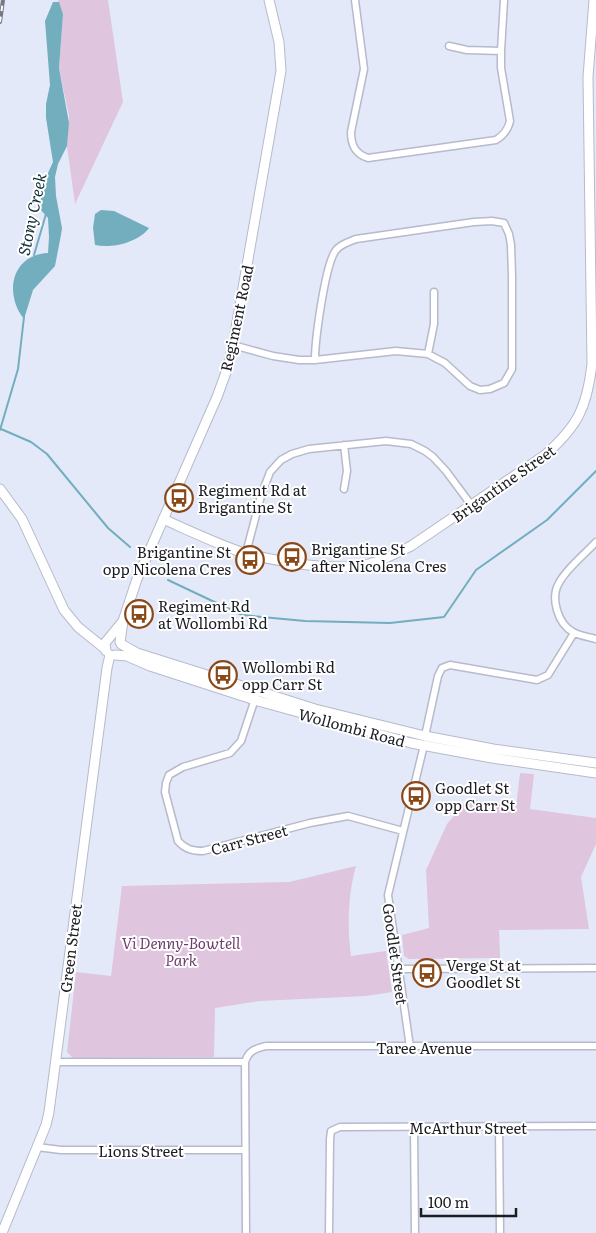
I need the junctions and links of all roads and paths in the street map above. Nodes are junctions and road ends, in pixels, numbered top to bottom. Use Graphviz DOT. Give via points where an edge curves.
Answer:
graph roads {
  1 [pos="269,0"];
  2 [pos="355,0"];
  3 [pos="504,0"];
  4 [pos="594,0"];
  5 [pos="594,19"];
  6 [pos="449,46"];
  7 [pos="501,51"];
  8 [pos="592,162"];
  9 [pos="434,292"];
  10 [pos="233,346"];
  11 [pos="428,354"];
  12 [pos="315,360"];
  13 [pos="344,445"];
  14 [pos="0,489"];
  15 [pos="344,489"];
  16 [pos="472,506"];
  17 [pos="163,519"];
  18 [pos="596,542"];
  19 [pos="246,553"];
  20 [pos="123,621"];
  21 [pos="574,633"];
  22 [pos="90,636"];
  23 [pos="596,638"];
  24 [pos="109,639"];
  25 [pos="121,643"];
  26 [pos="110,652"];
  27 [pos="256,696"];
  28 [pos="424,741"];
  29 [pos="596,763"];
  30 [pos="596,773"];
  31 [pos="403,831"];
  32 [pos="596,968"];
  33 [pos="398,969"];
  34 [pos="596,1046"];
  35 [pos="410,1047"];
  36 [pos="56,1062"];
  37 [pos="245,1062"];
  38 [pos="596,1126"];
  39 [pos="414,1127"];
  40 [pos="499,1127"];
  41 [pos="37,1147"];
  42 [pos="245,1150"];
  43 [pos="2,1233"];
  44 [pos="246,1233"];
  45 [pos="329,1233"];
  46 [pos="415,1233"];
  47 [pos="500,1233"];
  1 -- 10 [label="street, Regiment Road" via="279,42 281,71"];
  2 -- 7 [label="street" via="364,69 351,142 360,156 368,158 496,140 504,135 510,121"];
  3 -- 7 [label="street"];
  4 -- 5 [label="street, Brigantine Street"];
  5 -- 8 [label="street, Brigantine Street" via="588,77"];
  6 -- 7 [label="street"];
  8 -- 16 [label="street, Brigantine Street" via="592,364 589,390 582,410 561,441"];
  9 -- 11 [label="street" via="434,324"];
  10 -- 12 [label="street" via="273,356"];
  10 -- 17 [label="street, Regiment Road" via="217,397"];
  11 -- 12 [label="street" via="396,351"];
  11 -- 12 [label="street" via="480,390 490,390 504,383 512,369 512,276 510,240 504,223 474,222 356,239 344,244 329,264 317,328"];
  13 -- 15 [label="street" via="347,471"];
  13 -- 16 [label="street" via="386,440 411,444 425,451 446,471"];
  13 -- 19 [label="street" via="292,454 270,472"];
  14 -- 22 [label="street, Wollombi Road" via="22,519 64,610"];
  16 -- 19 [label="street, Brigantine Street" via="411,546 369,564 341,568 315,566"];
  17 -- 19 [label="street, Brigantine Street"];
  17 -- 20 [label="street, Regiment Road"];
  18 -- 21 [label="street" via="559,582 556,592 557,610 563,623"];
  20 -- 24 [label="street, Regiment Road"];
  20 -- 25 [label="street, Regiment Road"];
  21 -- 23 [label="street"];
  21 -- 28 [label="street, Goodlet Street" via="548,675 542,679 450,665 442,668"];
  22 -- 24 [label="street"];
  22 -- 26 [label="street, Wollombi Road"];
  24 -- 25 [label="street" via="116,638"];
  24 -- 26 [label="street" via="105,643"];
  25 -- 26 [label="street" via="121,650"];
  25 -- 27 [label="street, Wollombi Road" via="137,653"];
  26 -- 27 [label="street, Wollombi Road"];
  26 -- 36 [label="street, Green Street"];
  27 -- 28 [label="street, Wollombi Road"];
  27 -- 31 [label="street, Carr Street" via="241,741 230,753 183,767 169,775 165,792 178,841 183,846 203,851 348,816"];
  28 -- 29 [label="street, Wollombi Road"];
  28 -- 30 [label="street, Wollombi Road" via="492,758"];
  28 -- 31 [label="street, Goodlet Street"];
  31 -- 33 [label="street, Goodlet Street" via="388,895"];
  32 -- 33 [label="street"];
  33 -- 35 [label="street, Goodlet Street"];
  34 -- 35 [label="street, Taree Avenue"];
  35 -- 37 [label="street, Taree Avenue" via="266,1046 253,1049"];
  36 -- 37 [label="street"];
  36 -- 41 [label="street, Green Street" via="46,1125"];
  37 -- 42 [label="street"];
  38 -- 40 [label="street, McArthur Street"];
  39 -- 40 [label="street, McArthur Street"];
  39 -- 45 [label="street, McArthur Street" via="340,1127 331,1131"];
  39 -- 46 [label="street"];
  40 -- 47 [label="street"];
  41 -- 42 [label="street, Lions Street" via="61,1150"];
  41 -- 43 [label="street, Green Street"];
  42 -- 44 [label="street"];
}
